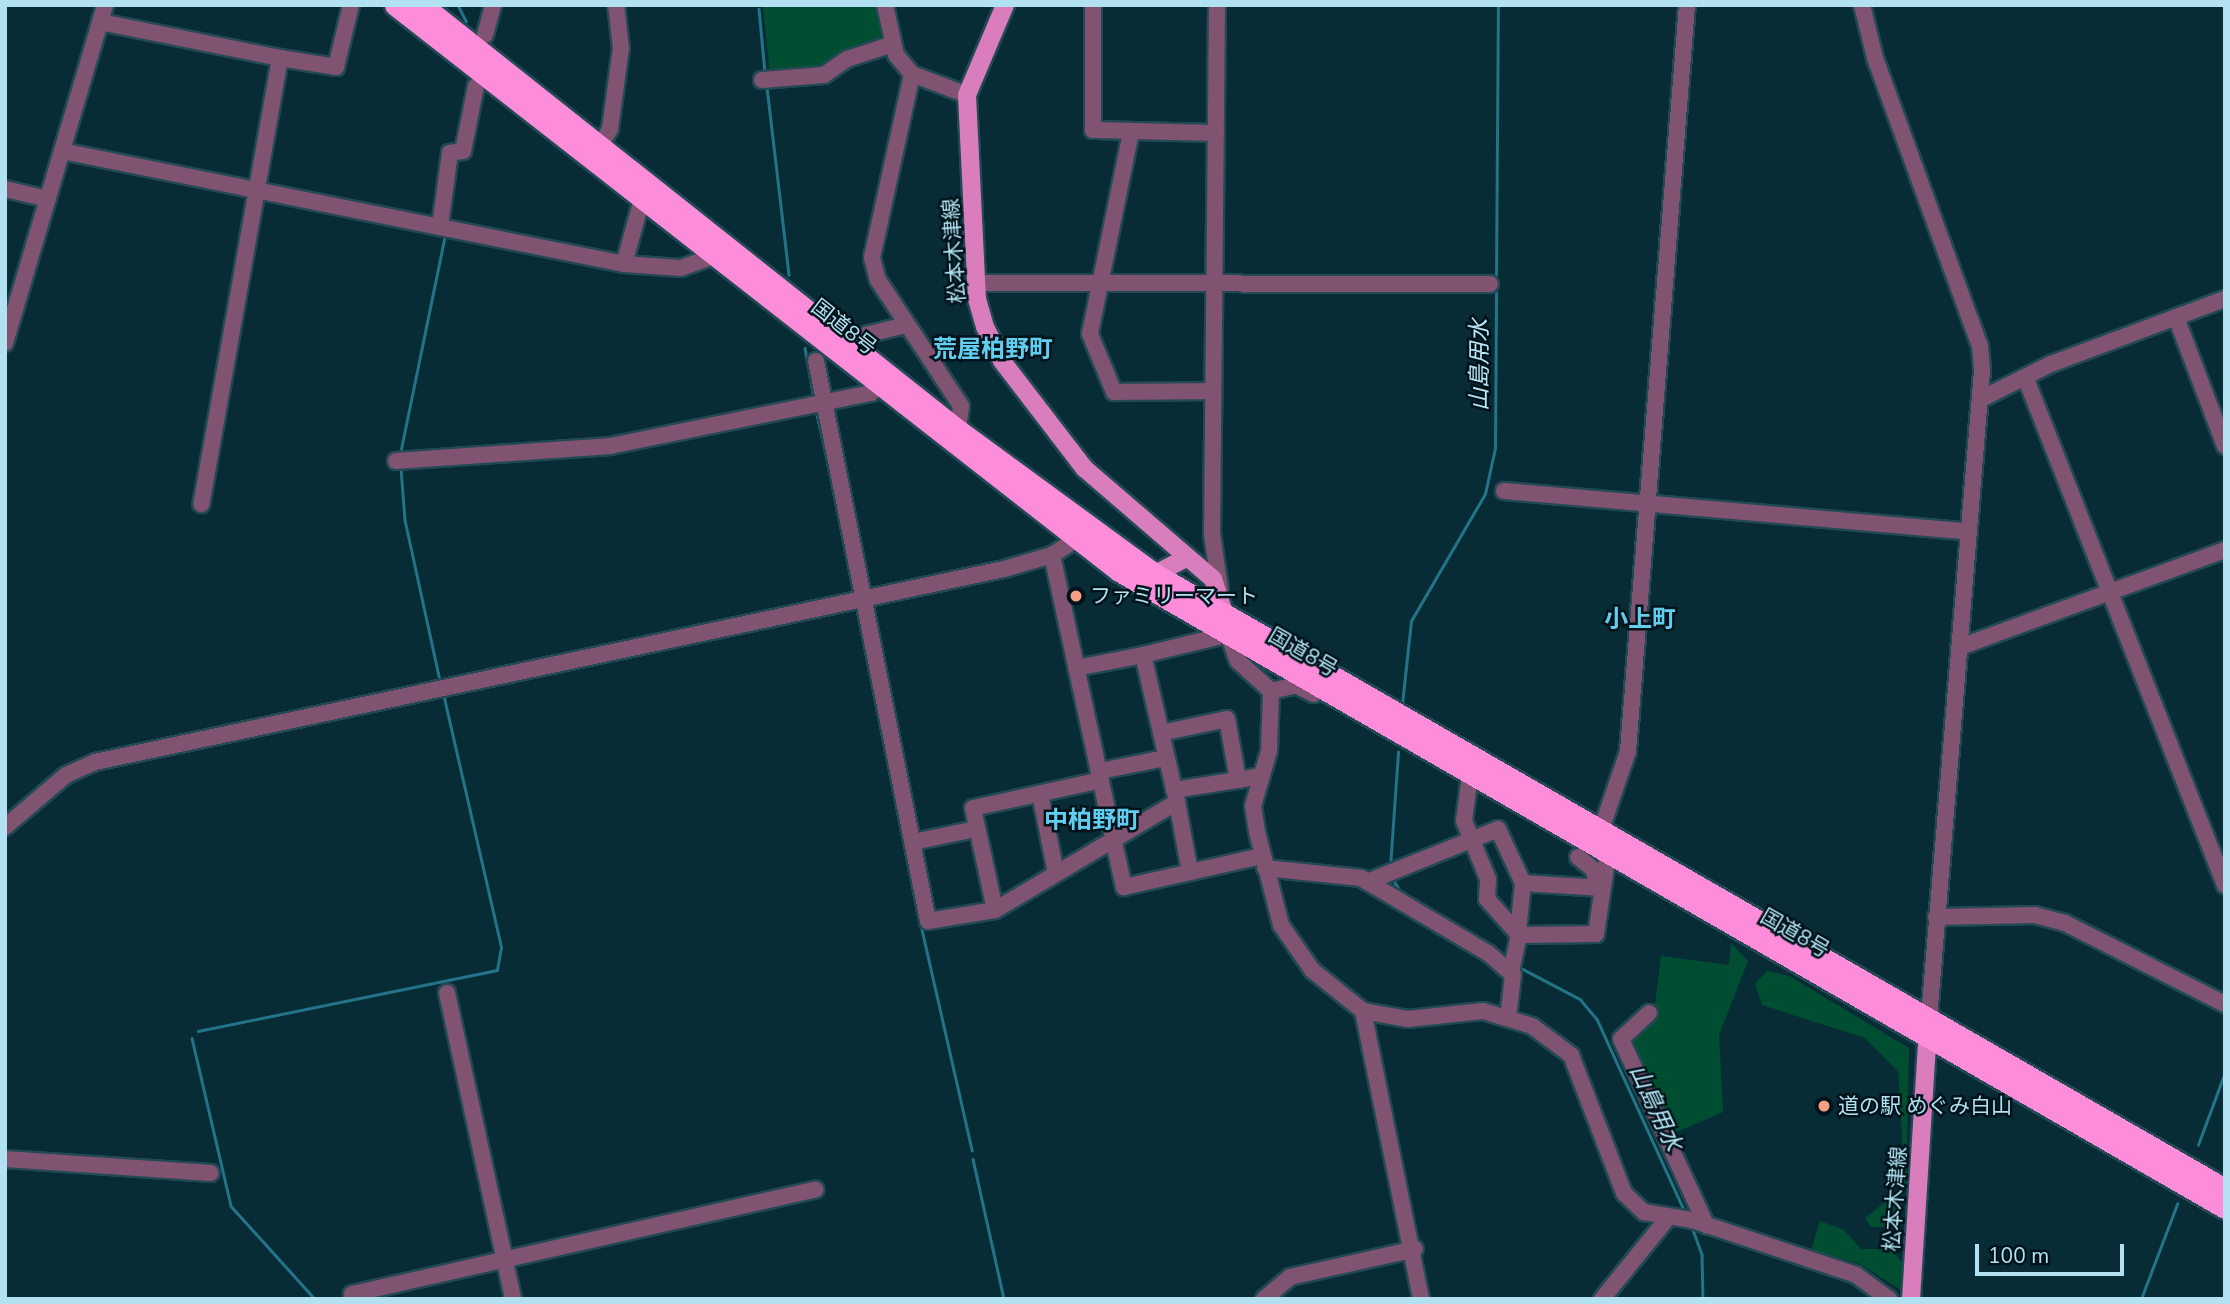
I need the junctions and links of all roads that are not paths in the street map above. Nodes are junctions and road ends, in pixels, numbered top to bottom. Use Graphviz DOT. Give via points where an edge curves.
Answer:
graph roads {
  1 [pos="105,5"];
  2 [pos="351,5"];
  3 [pos="395,5"];
  4 [pos="422,5"];
  5 [pos="493,5"];
  6 [pos="616,5"];
  7 [pos="886,5"];
  8 [pos="1005,5"];
  9 [pos="1093,5"];
  10 [pos="1217,5"];
  11 [pos="1687,5"];
  12 [pos="1862,5"];
  13 [pos="100,22"];
  14 [pos="485,36"];
  15 [pos="893,44"];
  16 [pos="280,58"];
  17 [pos="912,74"];
  18 [pos="762,80"];
  19 [pos="476,86"];
  20 [pos="967,95"];
  21 [pos="1131,132"];
  22 [pos="1216,133"];
  23 [pos="600,146"];
  24 [pos="62,151"];
  25 [pos="5,189"];
  26 [pos="255,190"];
  27 [pos="48,199"];
  28 [pos="642,199"];
  29 [pos="444,227"];
  30 [pos="714,256"];
  31 [pos="624,264"];
  32 [pos="1214,282"];
  33 [pos="977,283"];
  34 [pos="1101,283"];
  35 [pos="1490,284"];
  36 [pos="2225,299"];
  37 [pos="2176,317"];
  38 [pos="906,325"];
  39 [pos="865,335"];
  40 [pos="5,343"];
  41 [pos="816,360"];
  42 [pos="2026,379"];
  43 [pos="877,384"];
  44 [pos="1213,391"];
  45 [pos="1983,398"];
  46 [pos="824,401"];
  47 [pos="958,430"];
  48 [pos="2225,446"];
  49 [pos="401,460"];
  50 [pos="1504,491"];
  51 [pos="1651,503"];
  52 [pos="201,504"];
  53 [pos="1968,532"];
  54 [pos="1075,540"];
  55 [pos="2225,550"];
  56 [pos="1052,555"];
  57 [pos="1185,559"];
  58 [pos="1155,574"];
  59 [pos="1221,591"];
  60 [pos="2112,594"];
  61 [pos="860,599"];
  62 [pos="1225,626"];
  63 [pos="1960,647"];
  64 [pos="1143,655"];
  65 [pos="1076,668"];
  66 [pos="1271,691"];
  67 [pos="1379,723"];
  68 [pos="1161,733"];
  69 [pos="1165,758"];
  70 [pos="1470,775"];
  71 [pos="1101,776"];
  72 [pos="1260,776"];
  73 [pos="1238,780"];
  74 [pos="1040,794"];
  75 [pos="1175,796"];
  76 [pos="1599,822"];
  77 [pos="5,827"];
  78 [pos="976,829"];
  79 [pos="1474,836"];
  80 [pos="1114,841"];
  81 [pos="913,842"];
  82 [pos="1608,853"];
  83 [pos="1578,857"];
  84 [pos="1263,862"];
  85 [pos="1190,872"];
  86 [pos="1056,873"];
  87 [pos="1520,876"];
  88 [pos="1488,879"];
  89 [pos="1367,882"];
  90 [pos="2225,885"];
  91 [pos="1600,887"];
  92 [pos="995,910"];
  93 [pos="1936,917"];
  94 [pos="1519,934"];
  95 [pos="1511,972"];
  96 [pos="447,993"];
  97 [pos="2225,1004"];
  98 [pos="1363,1011"];
  99 [pos="1649,1013"];
  100 [pos="1508,1018"];
  101 [pos="1928,1029"];
  102 [pos="5,1158"];
  103 [pos="211,1173"];
  104 [pos="2225,1189"];
  105 [pos="815,1190"];
  106 [pos="2225,1208"];
  107 [pos="1687,1221"];
  108 [pos="1415,1249"];
  109 [pos="504,1259"];
  110 [pos="352,1294"];
  111 [pos="513,1299"];
  112 [pos="1264,1299"];
  113 [pos="1421,1299"];
  114 [pos="1602,1299"];
  115 [pos="1889,1299"];
  116 [pos="1911,1299"];
  1 -- 13 [label="street"];
  2 -- 16 [label="street" via="336,67"];
  3 -- 28 [label="highway, 国道8号"];
  4 -- 23 [label="highway, 国道8号"];
  5 -- 14 [label="street"];
  6 -- 23 [label="street" via="621,48 610,129"];
  7 -- 15 [label="street"];
  8 -- 20 [label="main road, 松本木津線"];
  9 -- 21 [label="street" via="1093,130"];
  10 -- 22 [label="street"];
  11 -- 51 [label="street"];
  12 -- 45 [label="street" via="1875,58 1980,346"];
  13 -- 16 [label="street"];
  13 -- 24 [label="street"];
  15 -- 17 [label="street"];
  15 -- 18 [label="street" via="846,59 824,75"];
  16 -- 26 [label="street"];
  17 -- 20 [label="street"];
  17 -- 38 [label="street" via="872,258"];
  19 -- 29 [label="street" via="457,152"];
  20 -- 33 [label="main road, 松本木津線"];
  21 -- 22 [label="street"];
  21 -- 34 [label="street"];
  22 -- 32 [label="street"];
  23 -- 47 [label="highway, 国道8号"];
  24 -- 26 [label="street"];
  24 -- 27 [label="street"];
  25 -- 27 [label="street"];
  26 -- 29 [label="street"];
  26 -- 52 [label="street"];
  27 -- 40 [label="street"];
  28 -- 30 [label="highway, 国道8号"];
  28 -- 31 [label="street"];
  29 -- 31 [label="street"];
  30 -- 31 [label="street" via="681,268"];
  30 -- 43 [label="highway, 国道8号"];
  32 -- 34 [label="street"];
  32 -- 35 [label="street"];
  32 -- 44 [label="street"];
  33 -- 34 [label="street"];
  33 -- 57 [label="main road, 松本木津線" via="985,327 1002,361 1084,468"];
  34 -- 44 [label="street" via="1090,334 1114,393"];
  36 -- 37 [label="street"];
  37 -- 42 [label="street"];
  37 -- 48 [label="street"];
  38 -- 39 [label="street"];
  38 -- 47 [label="street" via="961,406"];
  41 -- 46 [label="street"];
  42 -- 45 [label="street"];
  42 -- 60 [label="street"];
  43 -- 46 [label="street" via="871,393"];
  43 -- 54 [label="highway, 国道8号"];
  44 -- 59 [label="street" via="1213,565"];
  45 -- 53 [label="street"];
  46 -- 49 [label="street" via="610,446"];
  46 -- 61 [label="street"];
  47 -- 58 [label="highway, 国道8号"];
  50 -- 51 [label="street"];
  51 -- 53 [label="street"];
  51 -- 76 [label="street" via="1623,765"];
  53 -- 63 [label="street"];
  54 -- 56 [label="street"];
  54 -- 62 [label="highway, 国道8号"];
  55 -- 60 [label="street"];
  56 -- 61 [label="street"];
  56 -- 65 [label="street"];
  57 -- 58 [label="main road"];
  57 -- 59 [label="main road, 松本木津線"];
  58 -- 62 [label="highway, 国道8号"];
  59 -- 62 [label="main road"];
  60 -- 63 [label="street"];
  60 -- 90 [label="street"];
  61 -- 77 [label="street" via="95,762 66,775"];
  61 -- 81 [label="street"];
  62 -- 64 [label="street"];
  62 -- 66 [label="street" via="1238,661"];
  62 -- 67 [label="highway, 国道8号"];
  62 -- 76 [label="highway, 国道8号"];
  63 -- 93 [label="street"];
  64 -- 65 [label="street"];
  64 -- 68 [label="street"];
  65 -- 71 [label="street"];
  66 -- 67 [label="street" via="1296,684"];
  66 -- 72 [label="street" via="1269,751"];
  67 -- 70 [label="highway, 国道8号"];
  68 -- 69 [label="street"];
  68 -- 73 [label="street" via="1227,719"];
  69 -- 71 [label="street"];
  69 -- 75 [label="street"];
  70 -- 79 [label="street" via="1464,821"];
  70 -- 82 [label="highway, 国道8号"];
  71 -- 74 [label="street"];
  71 -- 80 [label="street"];
  72 -- 73 [label="street"];
  72 -- 84 [label="street" via="1253,806"];
  73 -- 75 [label="street"];
  74 -- 78 [label="street" via="973,808"];
  74 -- 86 [label="street"];
  75 -- 80 [label="street"];
  75 -- 85 [label="street"];
  76 -- 101 [label="highway, 国道8号"];
  78 -- 81 [label="street"];
  78 -- 92 [label="street"];
  79 -- 87 [label="street" via="1498,829"];
  79 -- 88 [label="street"];
  79 -- 89 [label="street"];
  80 -- 85 [label="street" via="1125,887"];
  80 -- 86 [label="street"];
  81 -- 92 [label="street" via="928,921"];
  82 -- 91 [label="street"];
  82 -- 101 [label="highway, 国道8号"];
  83 -- 91 [label="street" via="1598,878"];
  84 -- 85 [label="street"];
  84 -- 89 [label="street"];
  84 -- 98 [label="street" via="1281,925 1296,948 1332,989"];
  86 -- 92 [label="street"];
  87 -- 88 [label="street"];
  87 -- 91 [label="street"];
  87 -- 94 [label="street"];
  88 -- 94 [label="street" via="1492,909"];
  89 -- 95 [label="street"];
  91 -- 94 [label="street" via="1596,934"];
  93 -- 97 [label="street" via="2035,915 2065,923"];
  93 -- 101 [label="street"];
  94 -- 95 [label="street"];
  95 -- 100 [label="street"];
  96 -- 109 [label="street"];
  98 -- 100 [label="street" via="1408,1019 1483,1011"];
  98 -- 108 [label="street"];
  99 -- 107 [label="street" via="1621,1039"];
  100 -- 107 [label="street" via="1571,1055 1624,1193 1644,1212"];
  101 -- 104 [label="highway, 国道8号"];
  101 -- 106 [label="highway, 国道8号"];
  101 -- 116 [label="main road, 松本木津線"];
  102 -- 103 [label="street"];
  105 -- 109 [label="street"];
  107 -- 114 [label="street"];
  107 -- 115 [label="street" via="1856,1275"];
  108 -- 112 [label="street" via="1290,1277"];
  108 -- 113 [label="street"];
  109 -- 110 [label="street"];
  109 -- 111 [label="street"];
}
